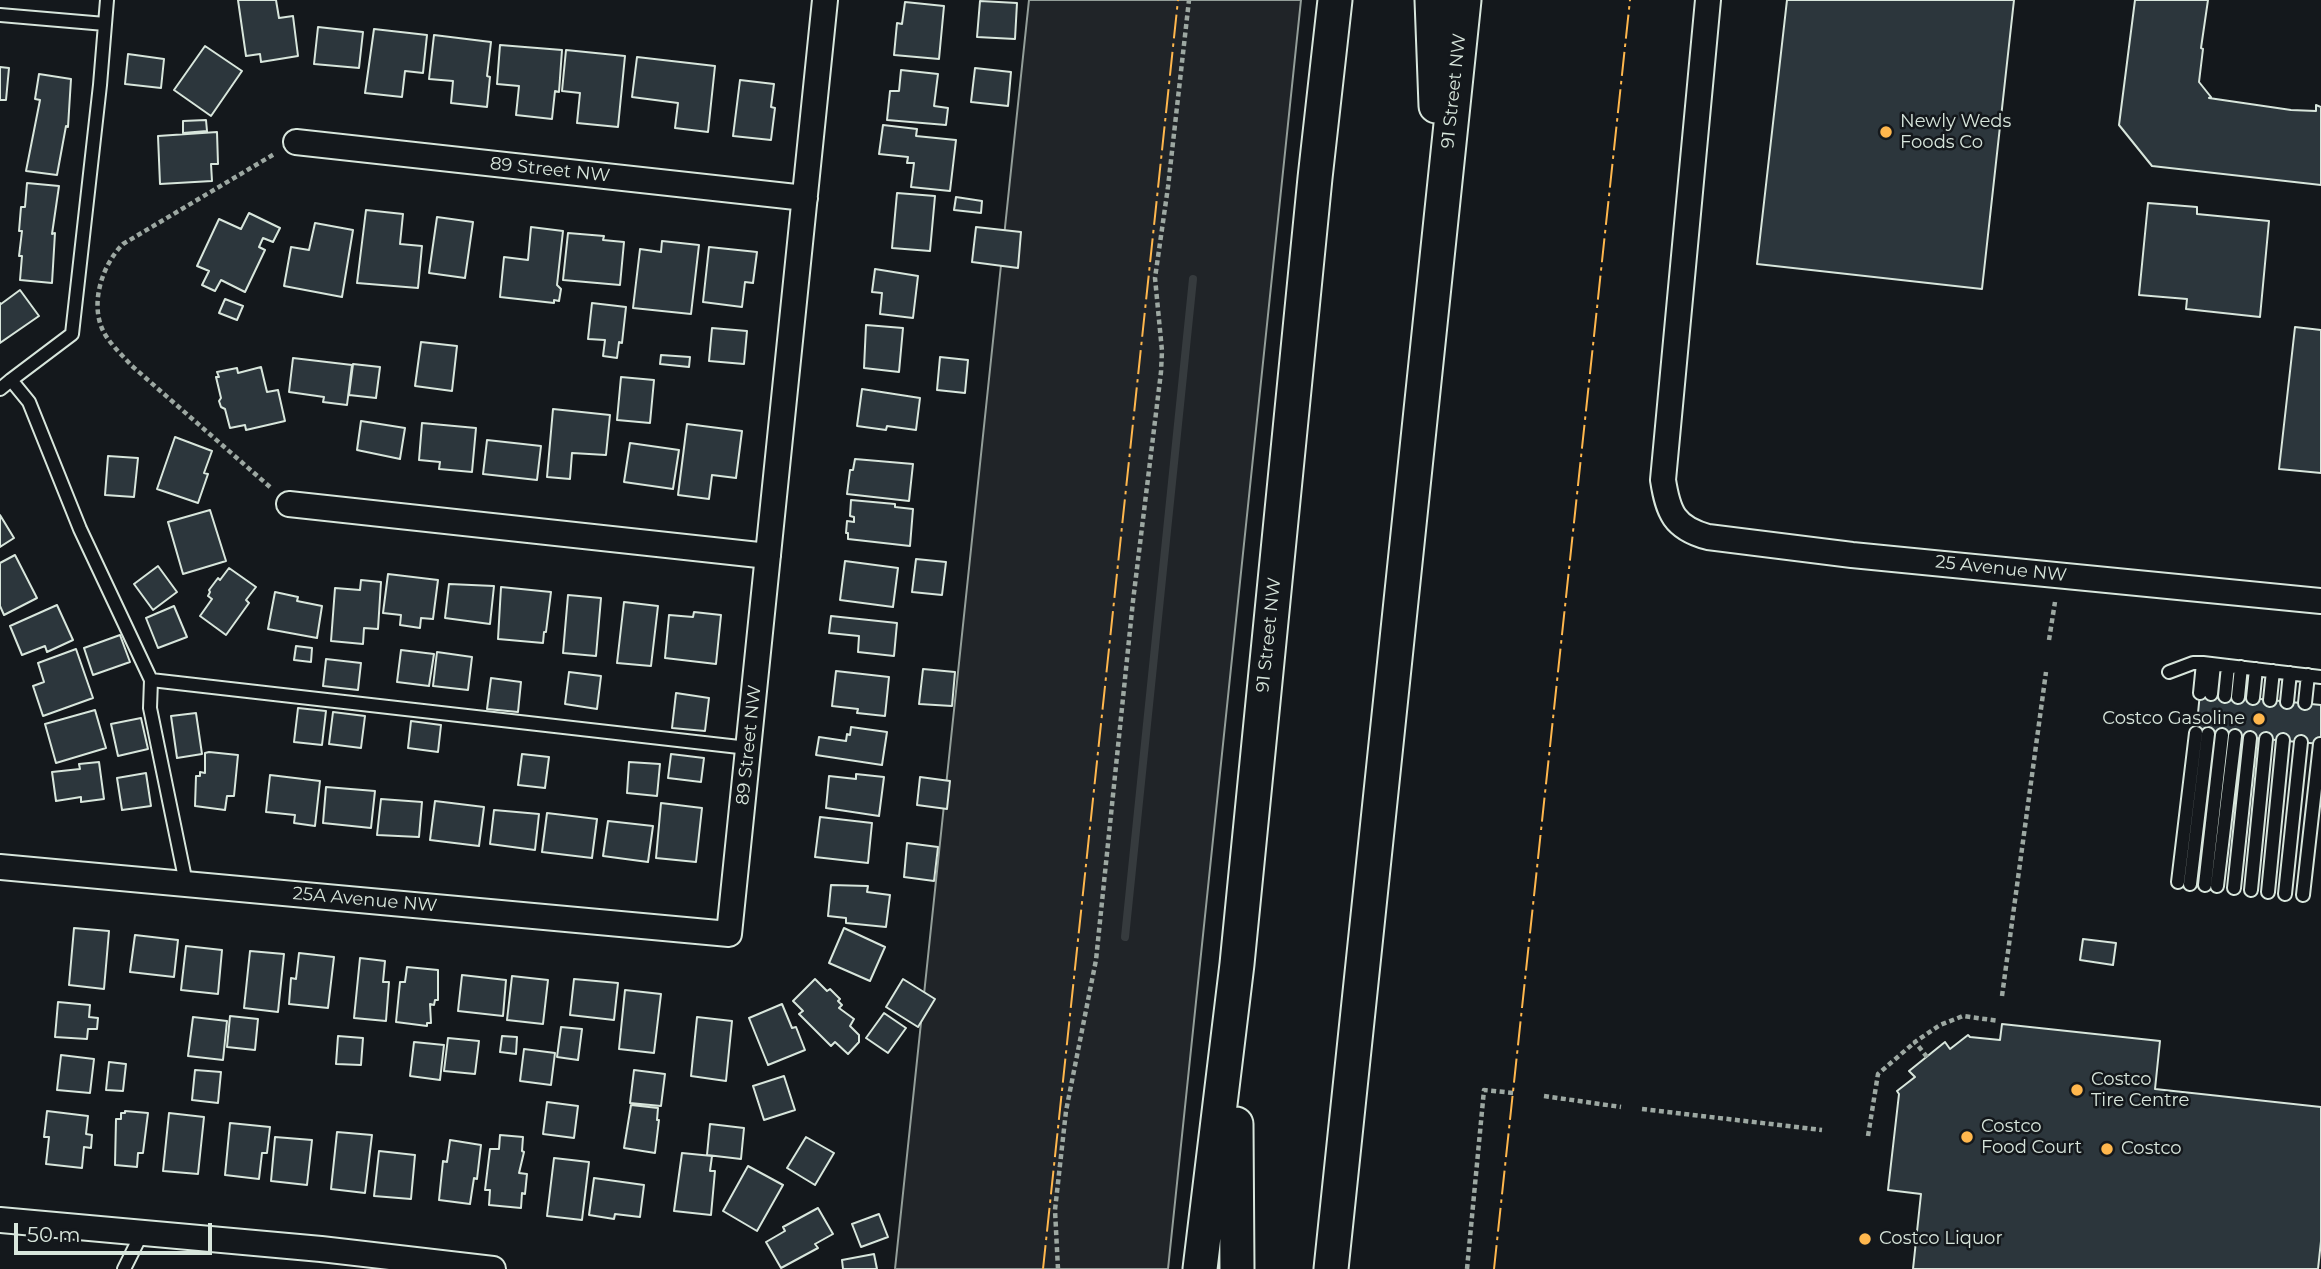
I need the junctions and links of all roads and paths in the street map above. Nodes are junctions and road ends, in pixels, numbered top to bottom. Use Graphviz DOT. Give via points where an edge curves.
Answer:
graph roads {
  1 [pos="107,0"];
  2 [pos="825,0"];
  3 [pos="1189,0"];
  4 [pos="1335,0"];
  5 [pos="1432,0"];
  6 [pos="1464,0"];
  7 [pos="1708,0"];
  8 [pos="0,15"];
  9 [pos="105,24"];
  10 [pos="296,142"];
  11 [pos="805,198"];
  12 [pos="1440,224"];
  13 [pos="11,380"];
  14 [pos="0,388"];
  15 [pos="289,504"];
  16 [pos="768,556"];
  17 [pos="2321,601"];
  18 [pos="2055,602"];
  19 [pos="2049,640"];
  20 [pos="2209,664"];
  21 [pos="2234,667"];
  22 [pos="2256,669"];
  23 [pos="2273,671"];
  24 [pos="2046,672"];
  25 [pos="2169,672"];
  26 [pos="2290,673"];
  27 [pos="2314,676"];
  28 [pos="151,680"];
  29 [pos="2206,694"];
  30 [pos="2232,696"];
  31 [pos="2253,698"];
  32 [pos="2270,700"];
  33 [pos="2287,702"];
  34 [pos="2305,703"];
  35 [pos="2202,733"];
  36 [pos="2228,736"];
  37 [pos="2250,738"];
  38 [pos="2266,739"];
  39 [pos="2283,740"];
  40 [pos="2301,742"];
  41 [pos="2320,744"];
  42 [pos="748,748"];
  43 [pos="0,867"];
  44 [pos="186,883"];
  45 [pos="2184,883"];
  46 [pos="2211,886"];
  47 [pos="2234,888"];
  48 [pos="2251,890"];
  49 [pos="2269,892"];
  50 [pos="2286,894"];
  51 [pos="2303,895"];
  52 [pos="729,934"];
  53 [pos="1237,964"];
  54 [pos="2003,996"];
  55 [pos="1999,1021"];
  56 [pos="1915,1042"];
  57 [pos="1927,1057"];
  58 [pos="1514,1093"];
  59 [pos="1544,1096"];
  60 [pos="1621,1107"];
  61 [pos="1642,1109"];
  62 [pos="1822,1129"];
  63 [pos="1868,1136"];
  64 [pos="0,1220"];
  65 [pos="142,1233"];
  66 [pos="319,1259"];
  67 [pos="124,1269"];
  68 [pos="493,1269"];
  69 [pos="1058,1269"];
  70 [pos="1200,1269"];
  71 [pos="1237,1269"];
  72 [pos="1331,1269"];
  73 [pos="1466,1269"];
  1 -- 9 [label="lane"];
  2 -- 11 [label="street, 89 Street NW"];
  3 -- 69 [label="path" via="1155,278 1161,372 1096,960 1066,1111 1055,1210"];
  4 -- 53 [label="main road, 91 Street NW"];
  5 -- 12 [label="main road"];
  6 -- 12 [label="main road, 91 Street NW"];
  7 -- 17 [label="street, 25 Avenue NW" via="1663,480 1673,518 1707,537"];
  8 -- 9 [label="lane"];
  9 -- 13 [label="lane" via="72,334"];
  10 -- 11 [label="street, 89 Street NW"];
  10 -- 15 [label="path" via="123,244 101,278 99,297 100,324 116,349"];
  11 -- 16 [label="street, 89 Street NW"];
  12 -- 72 [label="main road, 91 Street NW"];
  13 -- 14 [label="lane"];
  13 -- 28 [label="lane" via="29,402 80,529"];
  15 -- 16 [label="street"];
  16 -- 42 [label="street, 89 Street NW"];
  18 -- 19 [label="path"];
  20 -- 21 [label="lane"];
  20 -- 25 [label="lane" via="2193,663"];
  20 -- 29 [label="lane"];
  21 -- 22 [label="lane"];
  21 -- 30 [label="lane"];
  22 -- 23 [label="lane"];
  22 -- 31 [label="lane"];
  23 -- 26 [label="lane"];
  23 -- 32 [label="lane"];
  24 -- 54 [label="path"];
  26 -- 27 [label="lane"];
  26 -- 33 [label="lane"];
  27 -- 34 [label="lane"];
  28 -- 42 [label="lane"];
  28 -- 44 [label="lane" via="150,708"];
  35 -- 45 [label="lane"];
  36 -- 46 [label="lane"];
  37 -- 47 [label="lane"];
  38 -- 48 [label="lane"];
  39 -- 49 [label="lane"];
  40 -- 50 [label="lane"];
  41 -- 51 [label="lane"];
  42 -- 52 [label="street, 89 Street NW"];
  43 -- 44 [label="street, 25A Avenue NW"];
  44 -- 52 [label="street, 25A Avenue NW"];
  53 -- 70 [label="main road, 91 Street NW"];
  53 -- 71 [label="main road"];
  55 -- 56 [label="path" via="1963,1016"];
  56 -- 57 [label="path"];
  56 -- 63 [label="path" via="1878,1073"];
  58 -- 73 [label="path" via="1484,1090"];
  59 -- 60 [label="path"];
  61 -- 62 [label="path"];
  64 -- 65 [label="street"];
  65 -- 66 [label="street"];
  65 -- 67 [label="lane"];
  66 -- 68 [label="street"];
}
